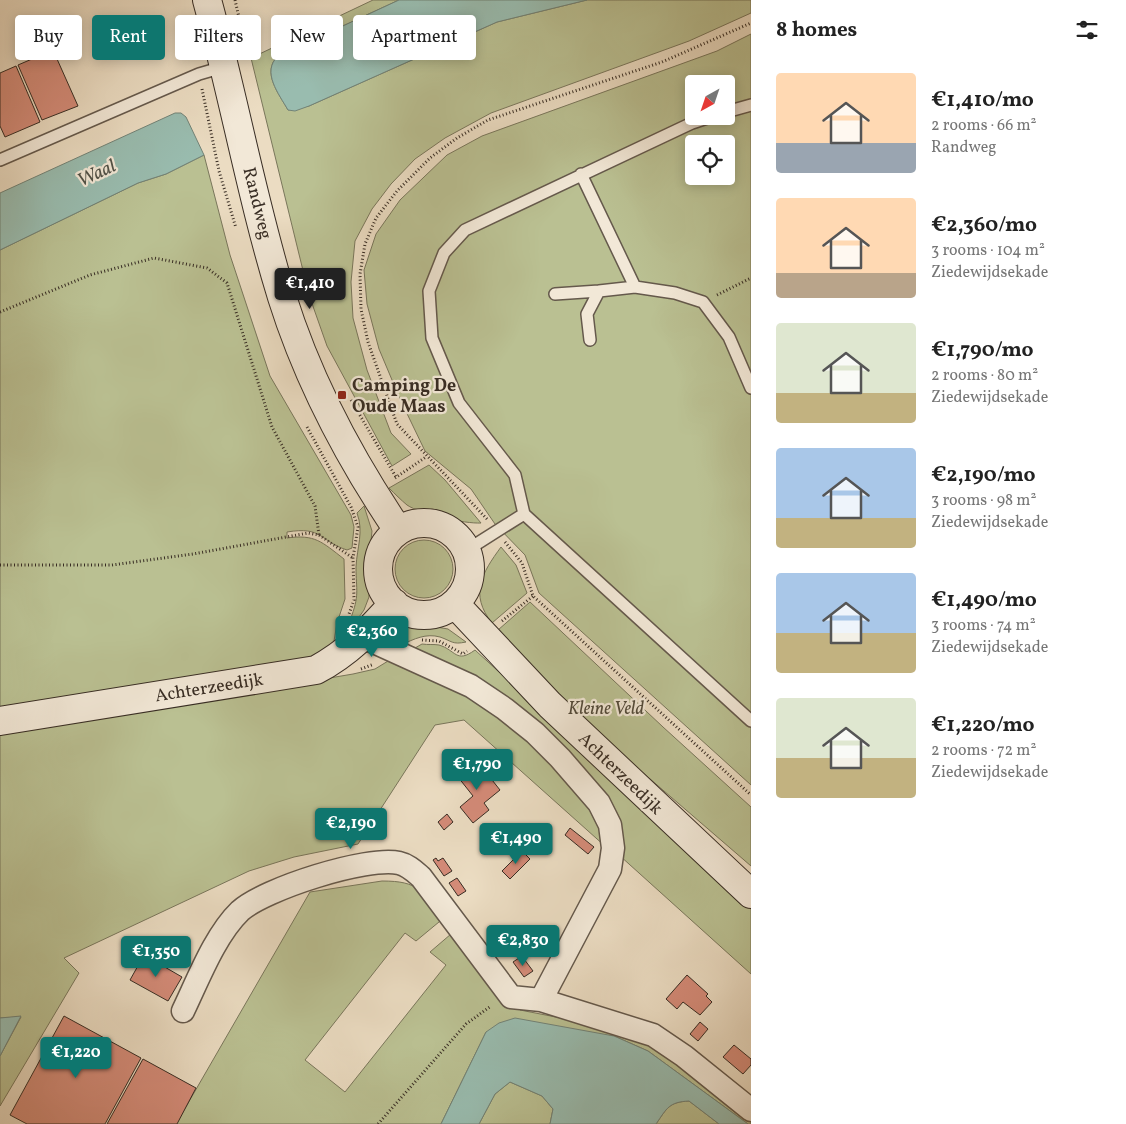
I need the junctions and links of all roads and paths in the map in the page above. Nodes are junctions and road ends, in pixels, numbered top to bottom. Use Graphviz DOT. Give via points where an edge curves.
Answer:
graph roads {
  1 [pos="207,0"];
  2 [pos="236,0"];
  3 [pos="239,15"];
  4 [pos="751,23"];
  5 [pos="223,67"];
  6 [pos="751,105"];
  7 [pos="735,109"];
  8 [pos="686,125"];
  9 [pos="0,160"];
  10 [pos="581,174"];
  11 [pos="751,278"];
  12 [pos="634,287"];
  13 [pos="599,291"];
  14 [pos="555,294"];
  15 [pos="703,302"];
  16 [pos="0,312"];
  17 [pos="590,340"];
  18 [pos="751,388"];
  19 [pos="347,392"];
  20 [pos="351,507"];
  21 [pos="524,514"];
  22 [pos="398,530"];
  23 [pos="319,535"];
  24 [pos="467,550"];
  25 [pos="353,558"];
  26 [pos="0,564"];
  27 [pos="532,596"];
  28 [pos="394,603"];
  29 [pos="455,604"];
  30 [pos="355,630"];
  31 [pos="0,721"];
  32 [pos="751,721"];
  33 [pos="751,795"];
  34 [pos="751,894"];
  35 [pos="511,997"];
  36 [pos="541,1000"];
  37 [pos="183,1011"];
  38 [pos="751,1110"];
  39 [pos="378,1124"];
  1 -- 5 [label="main road, Randweg"];
  2 -- 3 [label="path"];
  4 -- 19 [label="path" via="662,62 488,120 430,158 376,218 365,244 360,274 361,309 378,372 397,424 426,457 396,477"];
  5 -- 9 [label="lane" via="199,74"];
  5 -- 22 [label="main road, Randweg" via="282,297 328,409 373,493"];
  6 -- 7 [label="lane"];
  8 -- 10 [label="lane"];
  10 -- 12 [label="lane"];
  10 -- 21 [label="lane" via="465,230 444,253 429,292 432,338 459,403 515,475"];
  11 -- 15 [label="path"];
  12 -- 13 [label="lane"];
  12 -- 15 [label="lane" via="675,293"];
  13 -- 14 [label="lane"];
  13 -- 17 [label="lane" via="587,314"];
  15 -- 18 [label="lane" via="730,337"];
  16 -- 23 [label="path" via="90,275 154,258 207,268 227,283 272,427 315,506"];
  20 -- 25 [label="path" via="358,527"];
  21 -- 24 [label="lane"];
  21 -- 32 [label="lane"];
  22 -- 24 [label="main road" via="429,522 458,536"];
  22 -- 28 [label="main road" via="381,552 378,565 379,579"];
  23 -- 25 [label="path"];
  23 -- 26 [label="path" via="308,533 112,565"];
  24 -- 29 [label="main road" via="471,569 467,588"];
  25 -- 30 [label="path"];
  27 -- 33 [label="path"];
  28 -- 29 [label="main road" via="417,614 443,611"];
  28 -- 30 [label="main road, Achterzeedijk"];
  29 -- 34 [label="main road, Achterzeedijk" via="550,705"];
  30 -- 31 [label="main road, Achterzeedijk" via="339,658 316,670"];
  30 -- 36 [label="street" via="470,686 505,709 534,733 599,803 610,825 613,848 610,869"];
  35 -- 36 [label="street"];
  35 -- 37 [label="street" via="446,923 422,877 410,867 397,863 330,872 277,889 255,900 226,928"];
  35 -- 39 [label="path" via="494,1004 466,1024"];
  36 -- 38 [label="street" via="653,1035"];
}
